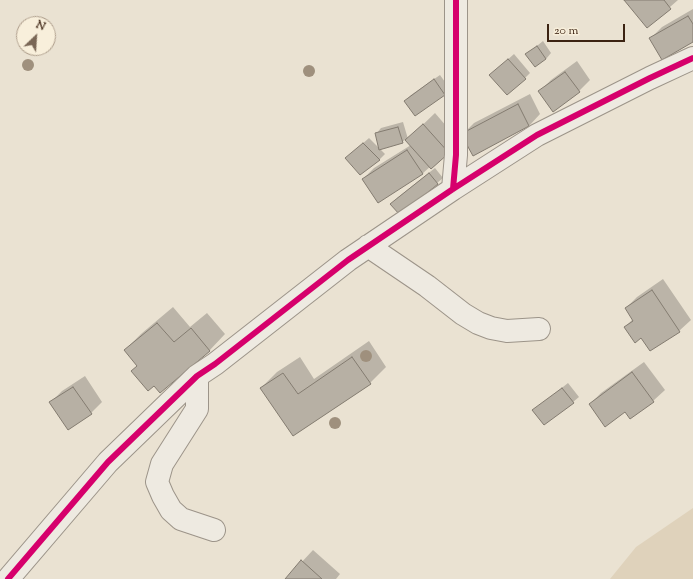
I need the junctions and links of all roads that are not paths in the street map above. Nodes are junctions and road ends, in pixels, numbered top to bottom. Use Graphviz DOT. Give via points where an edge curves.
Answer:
graph roads {
  1 [pos="456,0"];
  2 [pos="693,58"];
  3 [pos="454,189"];
  4 [pos="368,246"];
  5 [pos="539,328"];
  6 [pos="197,376"];
  7 [pos="214,530"];
  8 [pos="8,579"];
  1 -- 3 [label="street"];
  2 -- 3 [label="street" via="537,135"];
  3 -- 4 [label="street"];
  4 -- 5 [label="street" via="478,323 507,331"];
  4 -- 6 [label="street"];
  6 -- 7 [label="street" via="197,409 162,464 158,482 171,510 181,519"];
  6 -- 8 [label="street" via="108,462"];
}
